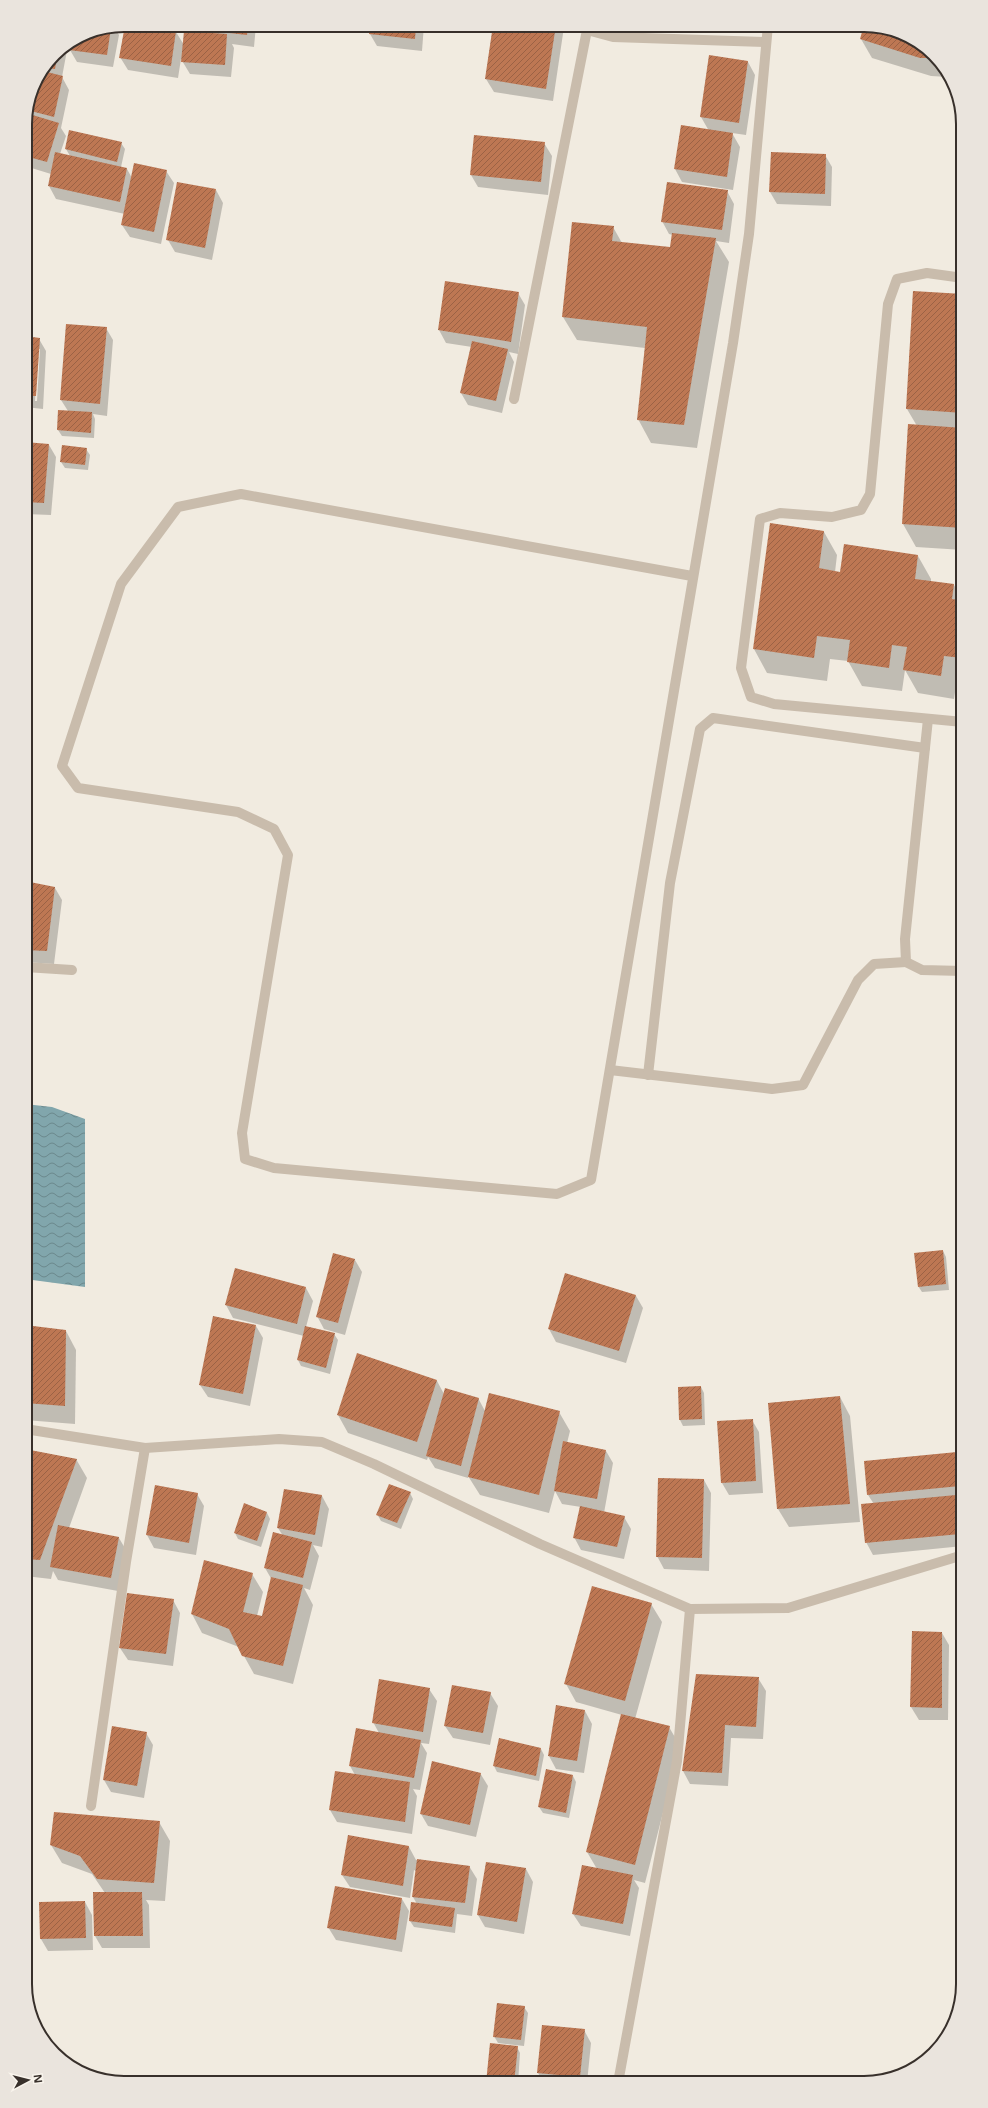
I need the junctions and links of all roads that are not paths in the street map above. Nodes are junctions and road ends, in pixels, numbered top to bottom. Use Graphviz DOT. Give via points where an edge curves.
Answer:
graph roads {
  1 [pos="584,32"];
  2 [pos="597,32"];
  3 [pos="767,32"];
  4 [pos="766,42"];
  5 [pos="956,277"];
  6 [pos="514,400"];
  7 [pos="692,576"];
  8 [pos="928,719"];
  9 [pos="956,721"];
  10 [pos="925,748"];
  11 [pos="906,962"];
  12 [pos="32,967"];
  13 [pos="72,970"];
  14 [pos="956,971"];
  15 [pos="610,1070"];
  16 [pos="648,1075"];
  17 [pos="32,1430"];
  18 [pos="146,1448"];
  19 [pos="956,1558"];
  20 [pos="690,1609"];
  21 [pos="91,1806"];
  22 [pos="619,2076"];
  1 -- 6 [label="street"];
  2 -- 4 [label="street" via="613,37"];
  3 -- 4 [label="street"];
  4 -- 7 [label="street" via="749,234 733,343"];
  5 -- 8 [label="street" via="927,273 896,279 888,304 870,494 861,510 832,517 780,513 760,519 741,668 751,697 774,704"];
  7 -- 15 [label="street"];
  7 -- 15 [label="street" via="241,494 178,507 121,584 62,766 78,788 238,812 274,829 288,855 242,1133 245,1159 274,1168 557,1194 591,1180"];
  8 -- 9 [label="street"];
  8 -- 10 [label="street"];
  10 -- 11 [label="street" via="905,939"];
  10 -- 16 [label="street" via="713,718 700,729 670,883"];
  11 -- 14 [label="street" via="922,970"];
  11 -- 16 [label="street" via="874,964 858,980 802,1086 772,1089"];
  12 -- 13 [label="street"];
  15 -- 16 [label="street"];
  17 -- 18 [label="street"];
  18 -- 20 [label="street" via="279,1440 322,1442 374,1464 540,1544"];
  18 -- 21 [label="street" via="124,1570"];
  19 -- 20 [label="street" via="788,1608"];
  20 -- 22 [label="street" via="677,1761"];
}
